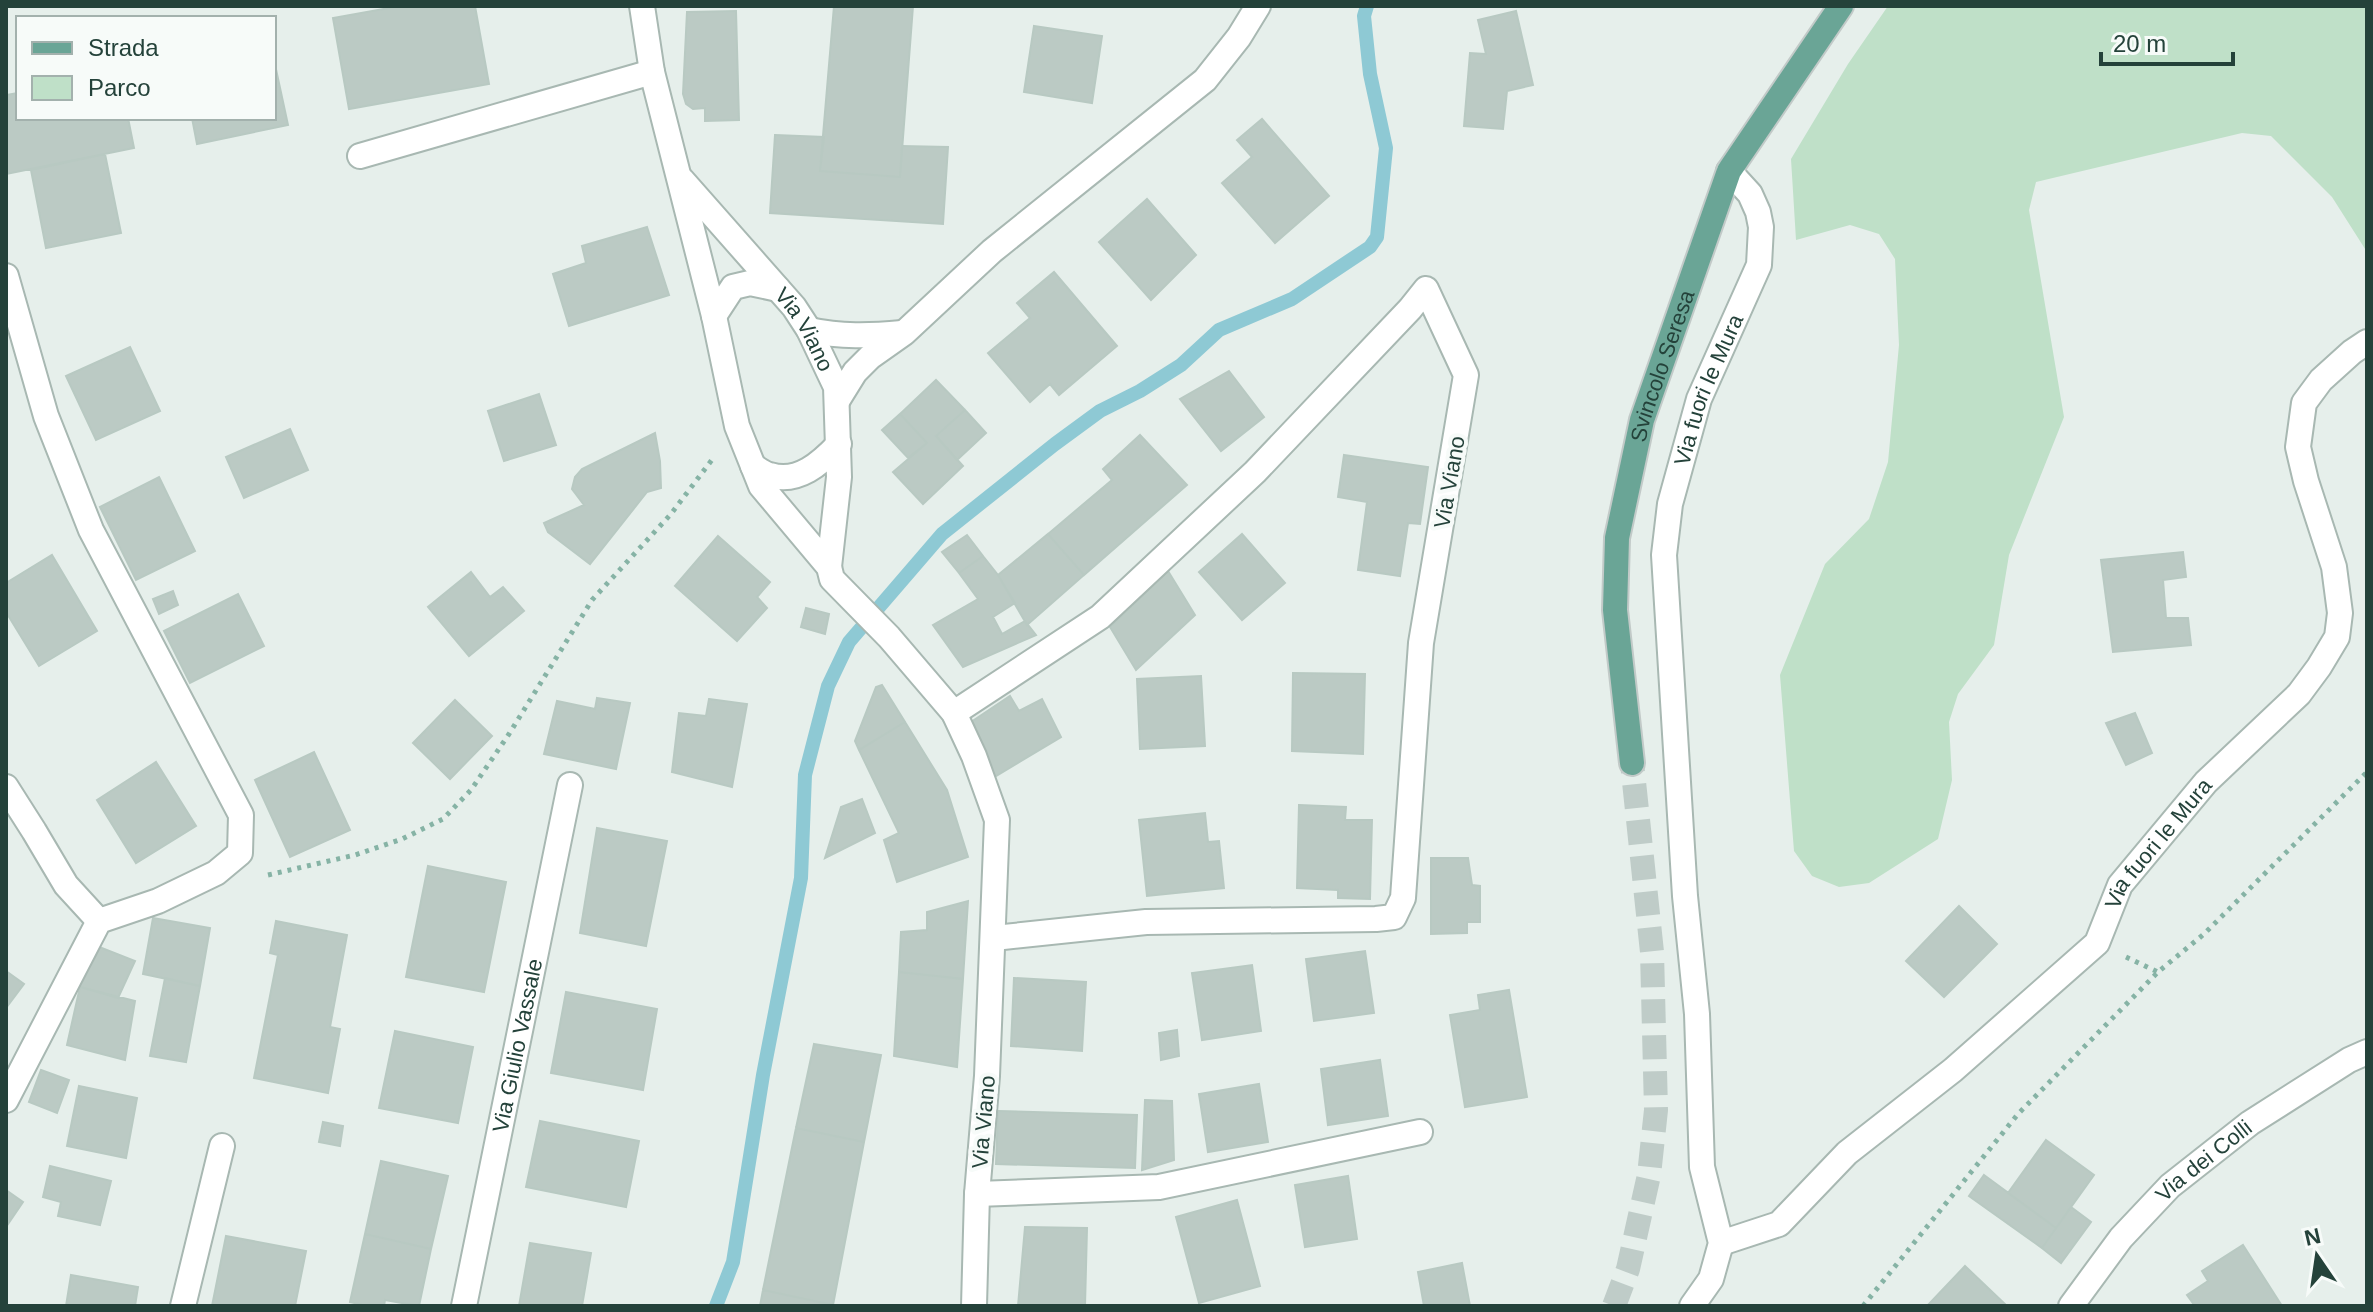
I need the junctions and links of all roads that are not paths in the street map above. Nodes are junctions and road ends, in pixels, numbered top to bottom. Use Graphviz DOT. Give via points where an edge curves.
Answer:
graph roads {
  1 [pos="642,6"];
  2 [pos="1258,6"];
  3 [pos="1841,6"];
  4 [pos="652,72"];
  5 [pos="360,156"];
  6 [pos="1729,171"];
  7 [pos="678,176"];
  8 [pos="6,276"];
  9 [pos="778,289"];
  10 [pos="716,321"];
  11 [pos="809,330"];
  12 [pos="904,333"];
  13 [pos="2367,342"];
  14 [pos="837,401"];
  15 [pos="839,444"];
  16 [pos="753,466"];
  17 [pos="829,567"];
  18 [pos="954,713"];
  19 [pos="1632,763"];
  20 [pos="570,785"];
  21 [pos="6,787"];
  22 [pos="99,921"];
  23 [pos="994,938"];
  24 [pos="2367,1052"];
  25 [pos="6,1100"];
  26 [pos="1420,1132"];
  27 [pos="222,1146"];
  28 [pos="977,1194"];
  29 [pos="1721,1243"];
  30 [pos="183,1306"];
  31 [pos="464,1306"];
  32 [pos="974,1306"];
  33 [pos="1692,1306"];
  34 [pos="2071,1306"];
  1 -- 4 [label="street, Via Viano"];
  2 -- 12 [label="street" via="1205,80 992,251"];
  3 -- 6 [label="main road, Svincolo Seresa"];
  4 -- 5 [label="street"];
  4 -- 7 [label="street, Via Viano"];
  6 -- 19 [label="main road, Svincolo Seresa" via="1642,420 1617,538 1615,610"];
  6 -- 29 [label="street, Via fuori le Mura" via="1758,212 1759,265 1699,399 1670,504 1664,555 1697,1014 1702,1167"];
  7 -- 9 [label="street, Via Viano"];
  7 -- 10 [label="street, Via Viano"];
  8 -- 22 [label="street" via="46,416 91,530 241,815 240,853 216,873"];
  9 -- 10 [label="street" via="750,283 733,287"];
  9 -- 11 [label="street, Via Viano"];
  10 -- 16 [label="street, Via Viano" via="737,426"];
  11 -- 12 [label="street" via="848,336"];
  11 -- 14 [label="street, Via Viano" via="836,387"];
  12 -- 14 [label="street" via="863,365"];
  13 -- 29 [label="street, Via fuori le Mura" via="2321,380 2304,403 2298,447 2334,567 2340,613 2337,637 2319,667 2299,694 2206,782 2120,885 2097,943 1953,1070 1847,1153 1779,1224"];
  14 -- 15 [label="street, Via Viano"];
  15 -- 16 [label="street" via="811,470 789,477"];
  15 -- 17 [label="street, Via Viano"];
  16 -- 17 [label="street, Via Viano" via="761,486"];
  17 -- 18 [label="street, Via Viano" via="832,579"];
  18 -- 23 [label="street, Via Viano" via="997,820"];
  18 -- 23 [label="street, Via Viano" via="1100,617 1255,472 1426,289 1466,375 1421,643 1403,898 1394,917 1146,922"];
  20 -- 31 [label="street, Via Giulio Vassale"];
  21 -- 22 [label="street" via="66,885"];
  22 -- 25 [label="street"];
  23 -- 28 [label="street, Via Viano"];
  24 -- 34 [label="street, Via dei Colli" via="2250,1123 2170,1186 2121,1238"];
  26 -- 28 [label="street" via="1159,1187"];
  27 -- 30 [label="street"];
  28 -- 32 [label="street, Via Viano"];
  29 -- 33 [label="street" via="1711,1279"];
}
